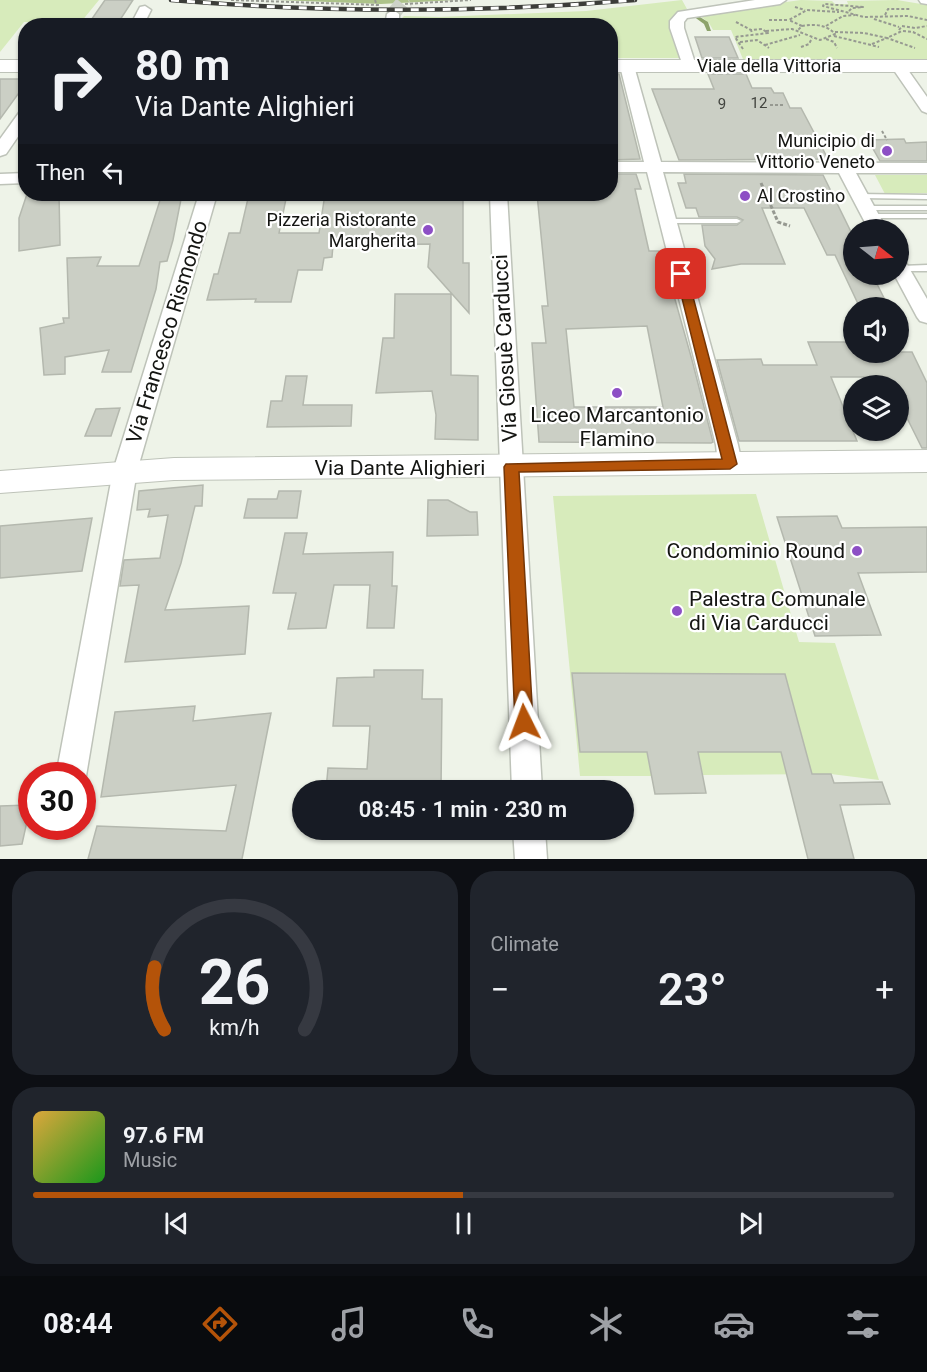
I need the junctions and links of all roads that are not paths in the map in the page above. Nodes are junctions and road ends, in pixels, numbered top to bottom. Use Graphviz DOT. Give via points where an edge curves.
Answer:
graph roads {
  1 [pos="780,0"];
  2 [pos="145,10"];
  3 [pos="140,18"];
  4 [pos="893,58"];
  5 [pos="0,66"];
  6 [pos="18,66"];
  7 [pos="689,66"];
  8 [pos="927,66"];
  9 [pos="623,71"];
  10 [pos="927,108"];
  11 [pos="18,125"];
  12 [pos="0,151"];
  13 [pos="618,167"];
  14 [pos="654,167"];
  15 [pos="845,168"];
  16 [pos="927,168"];
  17 [pos="18,178"];
  18 [pos="0,179"];
  19 [pos="927,196"];
  20 [pos="206,201"];
  21 [pos="498,201"];
  22 [pos="927,208"];
  23 [pos="869,212"];
  24 [pos="927,216"];
  25 [pos="667,221"];
  26 [pos="737,221"];
  27 [pos="909,267"];
  28 [pos="927,268"];
  29 [pos="909,284"];
  30 [pos="927,317"];
  31 [pos="927,461"];
  32 [pos="730,464"];
  33 [pos="512,467"];
  34 [pos="125,471"];
  35 [pos="0,482"];
  36 [pos="73,762"];
  37 [pos="527,780"];
  38 [pos="530,840"];
  39 [pos="531,859"];
  1 -- 7 [label="street" via="683,15 677,28"];
  2 -- 3 [label="street"];
  4 -- 7 [label="main road, Viale della Vittoria"];
  4 -- 8 [label="main road, Viale della Vittoria"];
  4 -- 10 [label="street"];
  5 -- 6 [label="main road"];
  7 -- 9 [label="main road, Viale della Vittoria"];
  9 -- 14 [label="street"];
  11 -- 12 [label="street"];
  13 -- 14 [label="street"];
  14 -- 15 [label="street"];
  14 -- 25 [label="street"];
  15 -- 16 [label="street"];
  15 -- 23 [label="street"];
  17 -- 18 [label="street"];
  19 -- 23 [label="lane"];
  20 -- 34 [label="street, Via Francesco Rismondo"];
  21 -- 33 [label="street, Via Giosuè Carducci"];
  22 -- 23 [label="lane"];
  23 -- 24 [label="lane"];
  25 -- 26 [label="lane"];
  25 -- 32 [label="street"];
  27 -- 28 [label="lane"];
  29 -- 30 [label="street"];
  31 -- 32 [label="main road, Via Dante Alighieri"];
  32 -- 33 [label="main road, Via Dante Alighieri"];
  33 -- 34 [label="main road, Via Dante Alighieri"];
  33 -- 37 [label="street, Via Giosuè Carducci"];
  34 -- 35 [label="main road, Via Dante Alighieri"];
  34 -- 36 [label="street"];
  38 -- 39 [label="street"];
}
